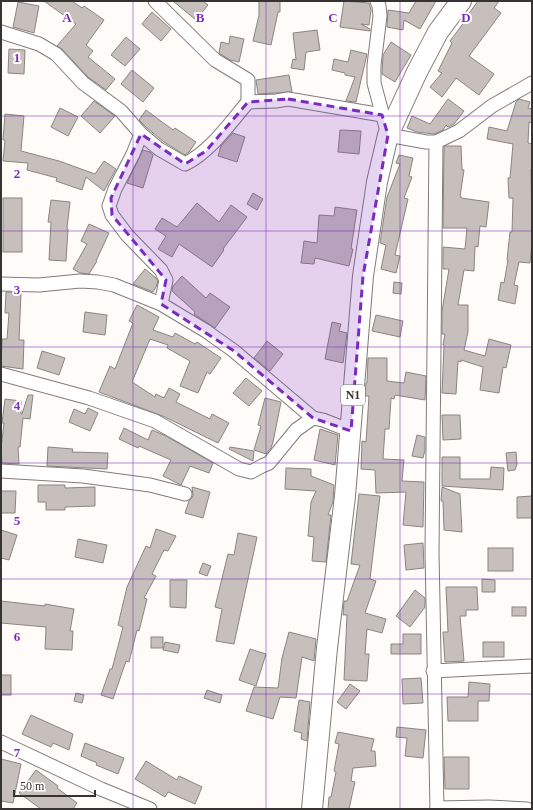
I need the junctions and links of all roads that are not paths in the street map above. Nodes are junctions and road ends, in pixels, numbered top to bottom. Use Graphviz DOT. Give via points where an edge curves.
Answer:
graph roads {
  1 [pos="154,1"];
  2 [pos="377,1"];
  3 [pos="461,1"];
  4 [pos="1,32"];
  5 [pos="532,83"];
  6 [pos="248,102"];
  7 [pos="382,115"];
  8 [pos="141,134"];
  9 [pos="388,135"];
  10 [pos="436,142"];
  11 [pos="1,284"];
  12 [pos="161,304"];
  13 [pos="1,374"];
  14 [pos="313,418"];
  15 [pos="350,431"];
  16 [pos="1,472"];
  17 [pos="185,494"];
  18 [pos="532,666"];
  19 [pos="433,671"];
  20 [pos="1,742"];
  21 [pos="437,808"];
  22 [pos="150,809"];
  23 [pos="312,809"];
  24 [pos="527,809"];
  1 -- 6 [label="street" via="215,60 248,80"];
  2 -- 7 [label="street" via="380,16 374,83"];
  3 -- 9 [label="main road, N1" via="438,32"];
  4 -- 8 [label="street" via="39,44 56,54 84,83 121,111"];
  5 -- 10 [label="street" via="492,106 459,131"];
  6 -- 7 [label="street" via="288,99"];
  6 -- 8 [label="street" via="206,151 185,164 159,149"];
  7 -- 9 [label="street"];
  8 -- 12 [label="street" via="109,206 112,215 127,235 161,270 166,280"];
  9 -- 10 [label="street"];
  9 -- 15 [label="main road, N1" via="377,182 363,276"];
  10 -- 19 [label="street"];
  11 -- 12 [label="street" via="98,282 114,285"];
  12 -- 14 [label="street" via="234,351"];
  13 -- 14 [label="street" via="89,398 155,421 239,469 251,472 269,463 296,430"];
  14 -- 15 [label="street"];
  15 -- 23 [label="main road, N1"];
  16 -- 17 [label="street" via="83,476 150,485"];
  18 -- 19 [label="street"];
  19 -- 21 [label="street"];
  20 -- 22 [label="street"];
  21 -- 24 [label="street"];
}
